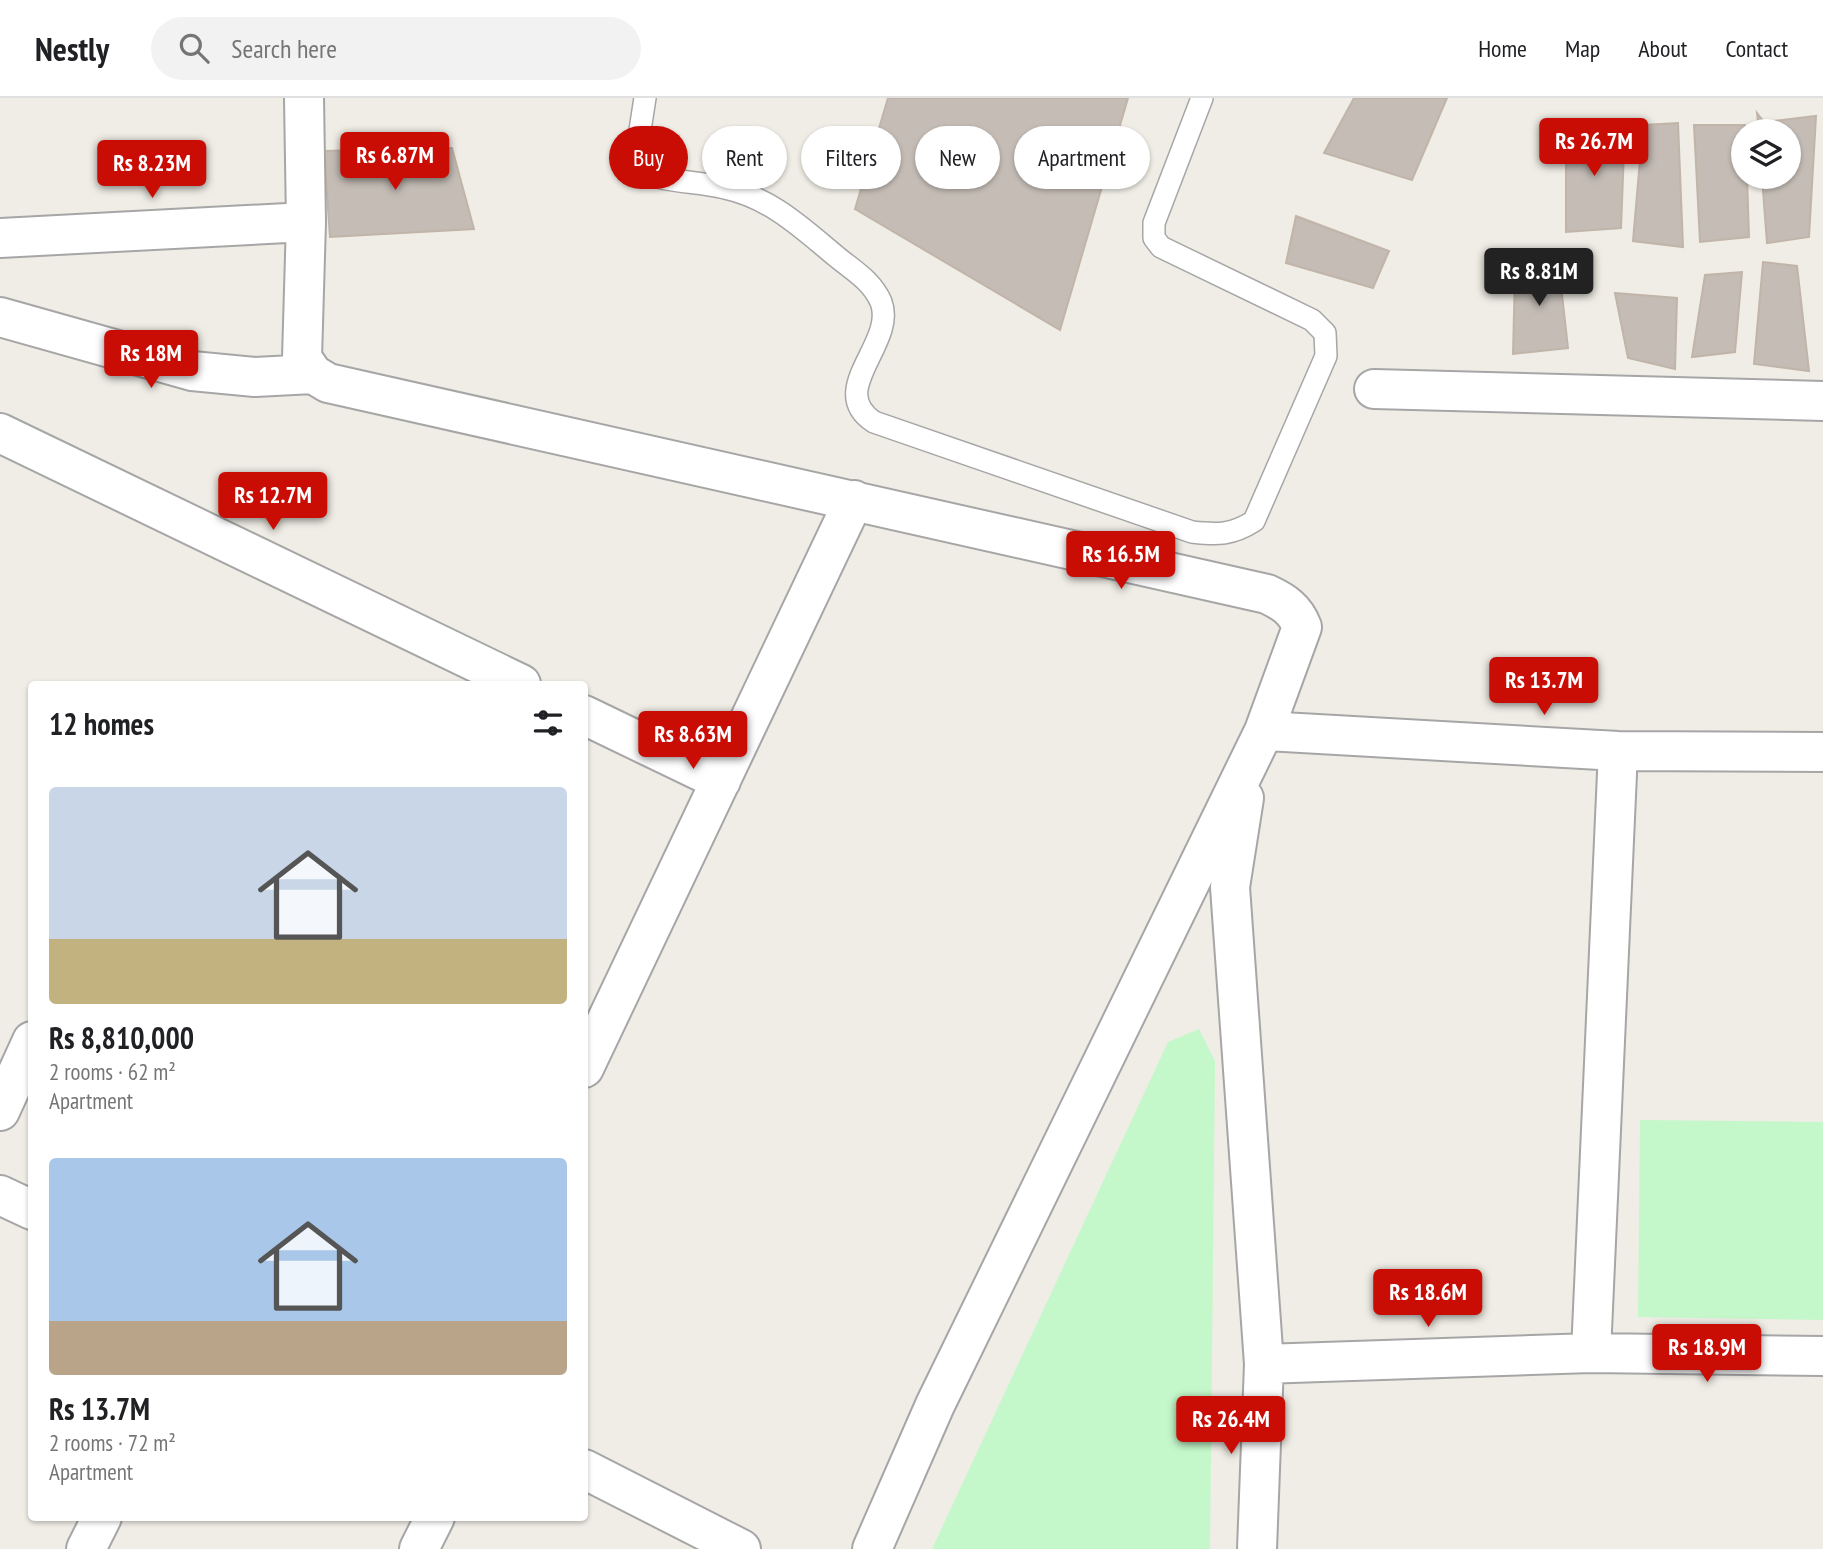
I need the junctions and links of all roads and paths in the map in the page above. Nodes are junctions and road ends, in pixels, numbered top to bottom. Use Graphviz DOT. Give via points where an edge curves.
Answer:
graph roads {
  1 [pos="304,98"];
  2 [pos="645,98"];
  3 [pos="1202,98"];
  4 [pos="306,222"];
  5 [pos="0,238"];
  6 [pos="0,317"];
  7 [pos="313,374"];
  8 [pos="1374,389"];
  9 [pos="1823,401"];
  10 [pos="0,433"];
  11 [pos="855,500"];
  12 [pos="515,681"];
  13 [pos="588,717"];
  14 [pos="1257,744"];
  15 [pos="1618,751"];
  16 [pos="1823,752"];
  17 [pos="721,781"];
  18 [pos="28,1050"];
  19 [pos="588,1060"];
  20 [pos="0,1111"];
  21 [pos="0,1195"];
  22 [pos="28,1208"];
  23 [pos="1591,1353"];
  24 [pos="1823,1356"];
  25 [pos="1264,1364"];
  26 [pos="588,1471"];
  27 [pos="100,1521"];
  28 [pos="433,1521"];
  29 [pos="86,1549"];
  30 [pos="419,1549"];
  31 [pos="741,1549"];
  32 [pos="872,1549"];
  33 [pos="1257,1549"];
  1 -- 4 [label="street"];
  2 -- 3 [label="lane" via="636,156 647,174 754,197 796,221 869,282 882,304 883,321 858,386 855,401 864,415 1192,532 1220,536 1254,521 1326,356 1326,345 1325,333 1312,320 1160,247 1154,238 1154,223"];
  4 -- 5 [label="street"];
  4 -- 7 [label="street" via="302,358"];
  6 -- 7 [label="street" via="192,371 255,377"];
  7 -- 11 [label="street" via="328,383"];
  8 -- 9 [label="street"];
  10 -- 12 [label="street"];
  11 -- 14 [label="street" via="1267,594 1286,603 1302,627"];
  11 -- 17 [label="street"];
  13 -- 17 [label="street"];
  14 -- 15 [label="street"];
  14 -- 25 [label="street" via="1230,887"];
  14 -- 32 [label="street" via="935,1405"];
  15 -- 16 [label="street"];
  15 -- 23 [label="street"];
  17 -- 19 [label="street"];
  18 -- 20 [label="street"];
  21 -- 22 [label="street"];
  23 -- 24 [label="street"];
  23 -- 25 [label="street"];
  25 -- 33 [label="street"];
  26 -- 31 [label="street"];
  27 -- 29 [label="street"];
  28 -- 30 [label="street"];
}
